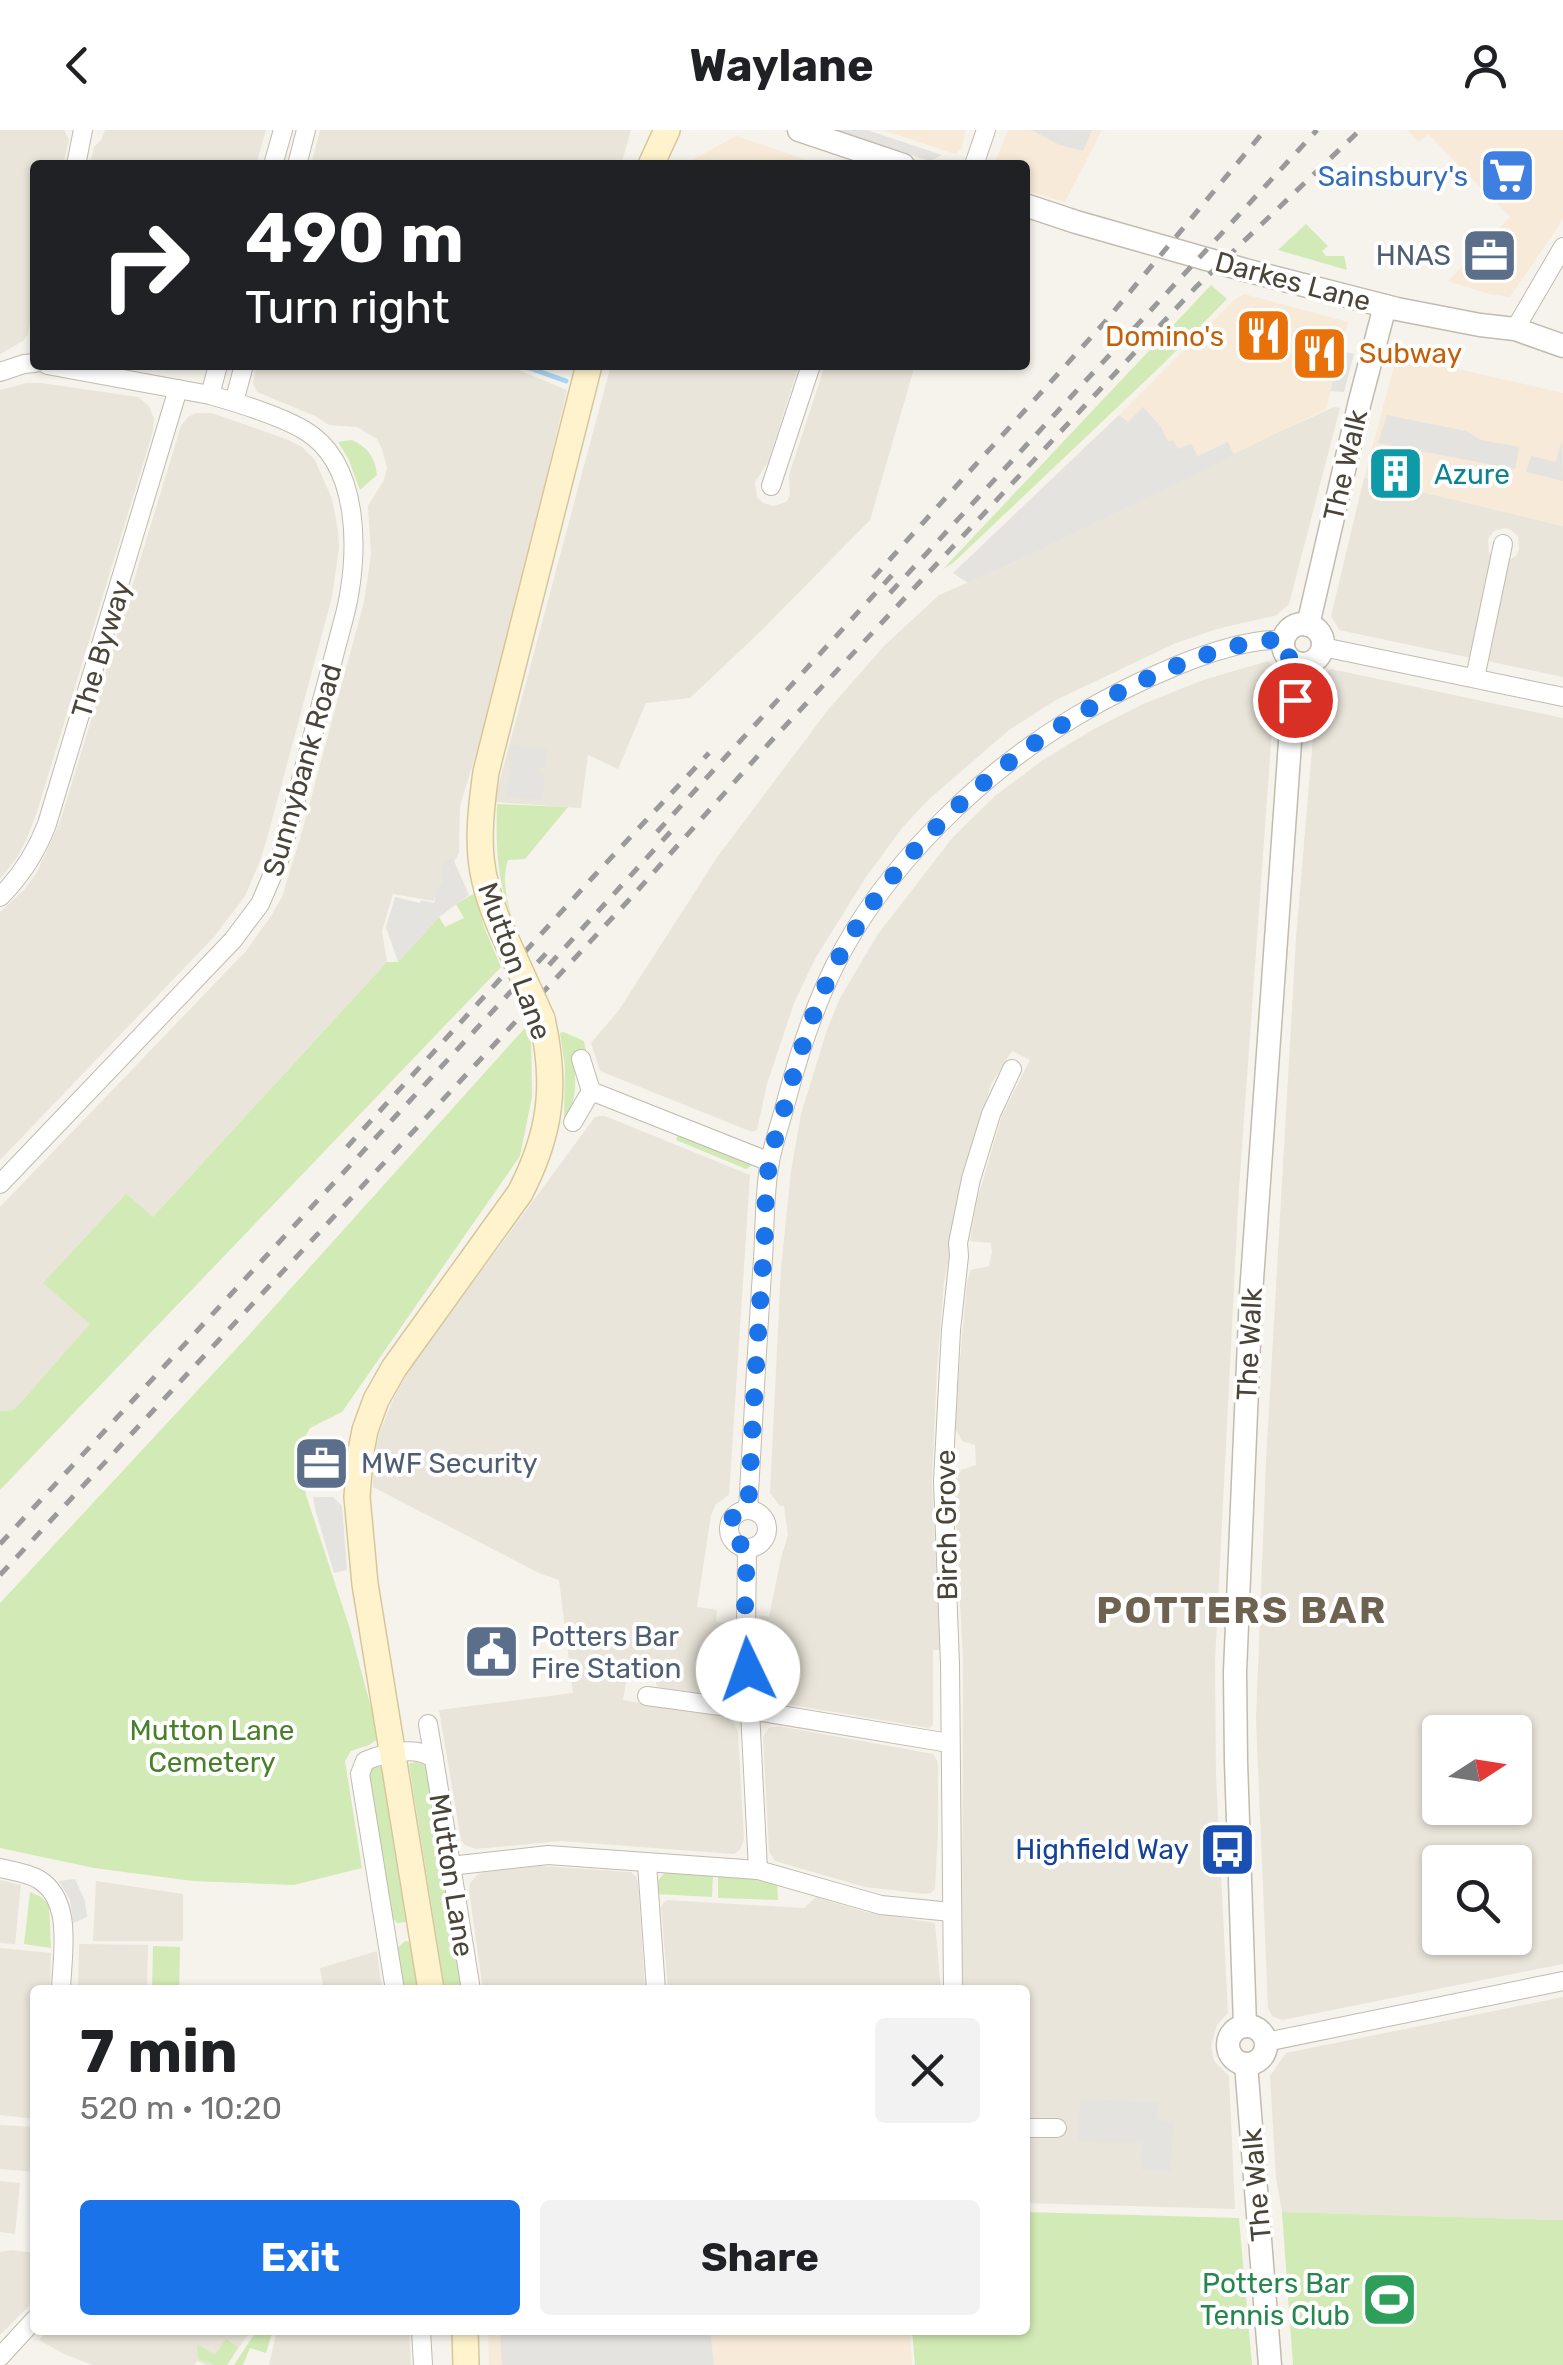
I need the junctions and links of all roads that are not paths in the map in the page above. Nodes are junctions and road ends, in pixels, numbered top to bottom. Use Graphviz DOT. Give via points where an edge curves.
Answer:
graph roads {
  1 [pos="84,130"];
  2 [pos="283,130"];
  3 [pos="306,130"];
  4 [pos="667,130"];
  5 [pos="798,130"];
  6 [pos="986,130"];
  7 [pos="77,160"];
  8 [pos="274,160"];
  9 [pos="298,160"];
  10 [pos="653,160"];
  11 [pos="873,160"];
  12 [pos="976,160"];
  13 [pos="1030,207"];
  14 [pos="1563,247"];
  15 [pos="1385,306"];
  16 [pos="1515,329"];
  17 [pos="1563,346"];
  18 [pos="30,363"];
  19 [pos="74,370"];
  20 [pos="217,370"];
  21 [pos="243,370"];
  22 [pos="588,370"];
  23 [pos="808,370"];
  24 [pos="0,372"];
  25 [pos="178,389"];
  26 [pos="210,395"];
  27 [pos="234,402"];
  28 [pos="771,486"];
  29 [pos="1503,544"];
  30 [pos="1308,625"];
  31 [pos="1284,640"];
  32 [pos="1323,648"];
  33 [pos="1300,664"];
  34 [pos="1475,678"];
  35 [pos="1563,697"];
  36 [pos="0,897"];
  37 [pos="581,1059"];
  38 [pos="1012,1069"];
  39 [pos="591,1091"];
  40 [pos="574,1122"];
  41 [pos="770,1162"];
  42 [pos="0,1184"];
  43 [pos="748,1509"];
  44 [pos="747,1548"];
  45 [pos="647,1696"];
  46 [pos="750,1710"];
  47 [pos="428,1724"];
  48 [pos="949,1743"];
  49 [pos="393,1755"];
  50 [pos="434,1759"];
  51 [pos="647,1864"];
  52 [pos="450,1866"];
  53 [pos="0,1868"];
  54 [pos="758,1870"];
  55 [pos="950,1912"];
  56 [pos="422,1929"];
  57 [pos="388,1936"];
  58 [pos="1563,1981"];
  59 [pos="61,1985"];
  60 [pos="394,1985"];
  61 [pos="430,1985"];
  62 [pos="470,1985"];
  63 [pos="656,1985"];
  64 [pos="953,1985"];
  65 [pos="1245,2026"];
  66 [pos="1266,2042"];
  67 [pos="1246,2064"];
  68 [pos="1030,2128"];
  69 [pos="1057,2128"];
  70 [pos="30,2324"];
  71 [pos="422,2335"];
  72 [pos="465,2335"];
  73 [pos="0,2356"];
  74 [pos="423,2365"];
  75 [pos="466,2365"];
  76 [pos="1270,2365"];
  1 -- 7 [label="street"];
  2 -- 8 [label="street"];
  3 -- 9 [label="street"];
  4 -- 10 [label="main road"];
  5 -- 11 [label="street"];
  6 -- 12 [label="street"];
  13 -- 15 [label="street, Darkes Lane"];
  14 -- 16 [label="street"];
  15 -- 16 [label="street, Darkes Lane"];
  15 -- 30 [label="street, The Walk"];
  16 -- 17 [label="street, Darkes Lane"];
  18 -- 24 [label="street"];
  19 -- 25 [label="street, Sunnybank Road"];
  20 -- 26 [label="street"];
  21 -- 27 [label="street"];
  22 -- 49 [label="main road, Mutton Lane, bridge" via="486,772 479,824 487,893 542,1020 550,1105 520,1193 394,1368 364,1430 360,1457 359,1538"];
  23 -- 28 [label="street"];
  25 -- 26 [label="street, Sunnybank Road"];
  25 -- 36 [label="street, The Byway" via="47,824 26,869"];
  26 -- 27 [label="street, Sunnybank Road"];
  27 -- 42 [label="street, Sunnybank Road" via="303,429 329,452 354,527 352,585 281,854 260,904 233,940"];
  29 -- 34 [label="street"];
  30 -- 31 [label="street" via="1296,626"];
  30 -- 32 [label="street" via="1319,632"];
  31 -- 33 [label="street" via="1287,656"];
  31 -- 41 [label="street" via="1240,644 1107,697 1014,756 937,826 875,901 835,965 812,1018"];
  32 -- 33 [label="street" via="1314,661"];
  32 -- 34 [label="street"];
  33 -- 65 [label="street, The Walk" via="1251,1294 1235,1672"];
  34 -- 35 [label="street"];
  37 -- 39 [label="street"];
  38 -- 48 [label="street, Birch Grove" via="990,1114 958,1242 943,1455"];
  39 -- 40 [label="street"];
  39 -- 41 [label="street"];
  41 -- 43 [label="street"];
  43 -- 44 [label="street" via="732,1518 729,1529"];
  43 -- 44 [label="street" via="767,1528 760,1544"];
  44 -- 46 [label="street"];
  45 -- 46 [label="street"];
  46 -- 48 [label="street"];
  46 -- 54 [label="street"];
  47 -- 50 [label="street, Mutton Lane"];
  48 -- 55 [label="street, Birch Grove"];
  49 -- 50 [label="street, Mutton Lane" via="416,1751"];
  49 -- 56 [label="main road, Mutton Lane"];
  49 -- 57 [label="street" via="364,1761 360,1774"];
  50 -- 52 [label="street, Mutton Lane"];
  51 -- 52 [label="street" via="548,1855"];
  51 -- 54 [label="street"];
  51 -- 63 [label="street"];
  52 -- 62 [label="street, Mutton Lane"];
  53 -- 59 [label="street" via="40,1880 58,1900"];
  54 -- 55 [label="street" via="881,1905"];
  55 -- 64 [label="street, Birch Grove"];
  56 -- 57 [label="street, Mutton Lane"];
  56 -- 61 [label="main road, Mutton Lane"];
  57 -- 60 [label="street"];
  58 -- 66 [label="street"];
  65 -- 66 [label="street"];
  65 -- 67 [label="street" via="1230,2036 1228,2048"];
  66 -- 67 [label="street" via="1263,2056"];
  67 -- 76 [label="street, The Walk"];
  68 -- 69 [label="street"];
  70 -- 73 [label="street"];
  71 -- 74 [label="street"];
  72 -- 75 [label="main road"];
}
